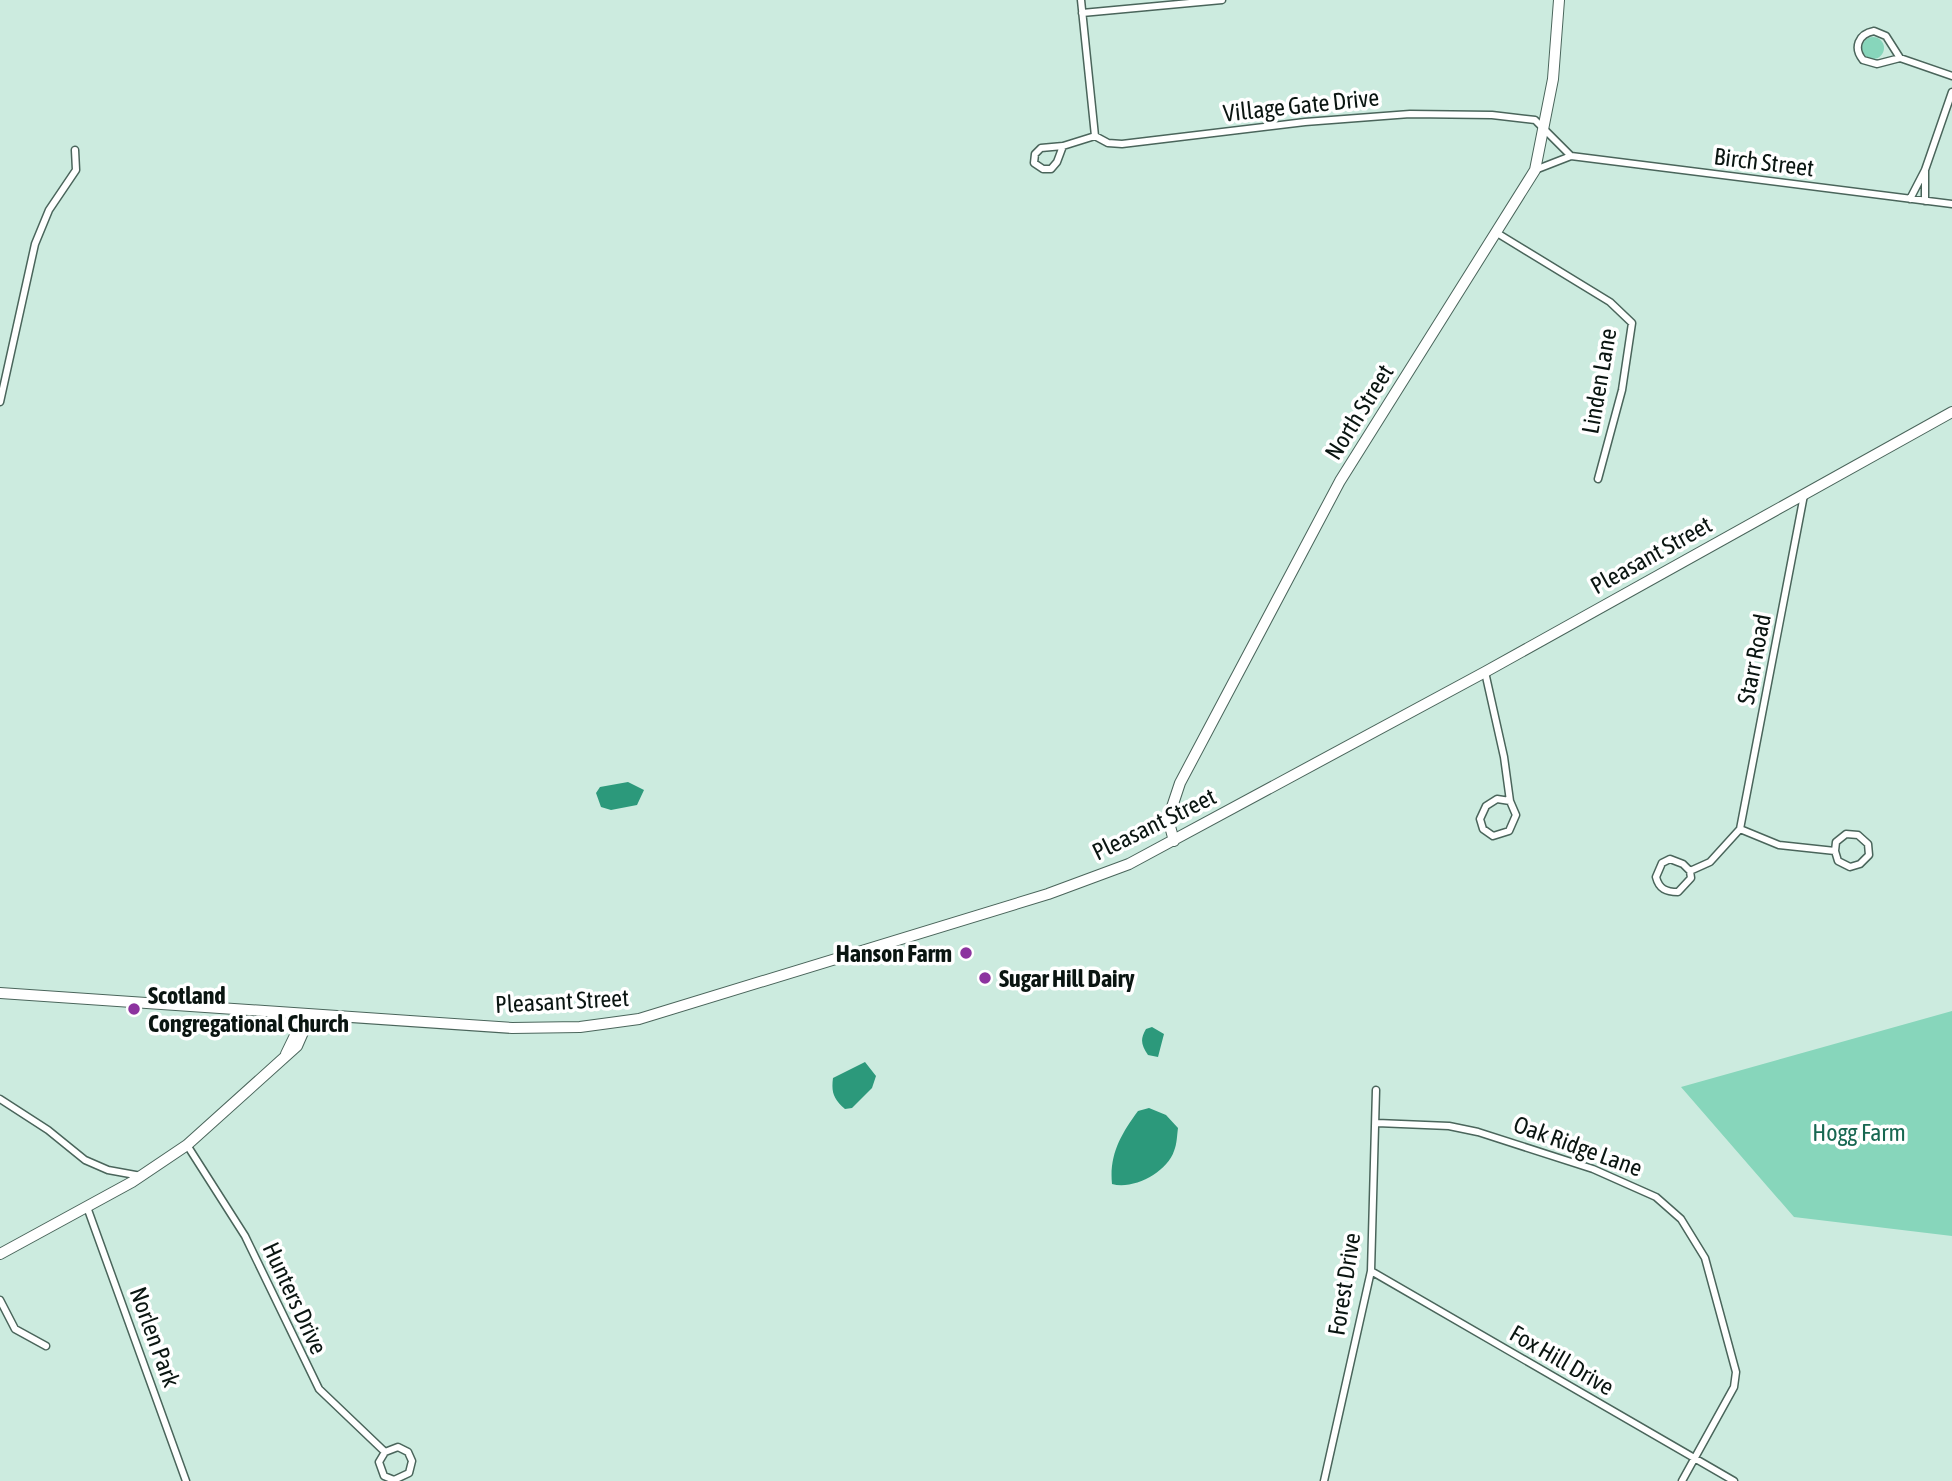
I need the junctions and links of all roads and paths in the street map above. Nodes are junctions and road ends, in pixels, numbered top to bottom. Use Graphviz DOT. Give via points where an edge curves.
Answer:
graph roads {
  1 [pos="1080,0"];
  2 [pos="1222,0"];
  3 [pos="1559,0"];
  4 [pos="1082,13"];
  5 [pos="1900,58"];
  6 [pos="1952,76"];
  7 [pos="1952,92"];
  8 [pos="1545,126"];
  9 [pos="1096,136"];
  10 [pos="1063,146"];
  11 [pos="75,149"];
  12 [pos="1572,156"];
  13 [pos="1535,170"];
  14 [pos="1925,170"];
  15 [pos="1910,199"];
  16 [pos="1925,201"];
  17 [pos="1952,204"];
  18 [pos="1497,233"];
  19 [pos="0,402"];
  20 [pos="1952,412"];
  21 [pos="1598,479"];
  22 [pos="1804,494"];
  23 [pos="1485,671"];
  24 [pos="1510,801"];
  25 [pos="1740,830"];
  26 [pos="1174,841"];
  27 [pos="1835,851"];
  28 [pos="1690,871"];
  29 [pos="0,993"];
  30 [pos="302,1018"];
  31 [pos="1377,1090"];
  32 [pos="0,1099"];
  33 [pos="1377,1123"];
  34 [pos="187,1145"];
  35 [pos="141,1176"];
  36 [pos="87,1207"];
  37 [pos="0,1254"];
  38 [pos="1371,1271"];
  39 [pos="0,1300"];
  40 [pos="46,1346"];
  41 [pos="385,1452"];
  42 [pos="1695,1459"];
  43 [pos="186,1481"];
  44 [pos="1324,1481"];
  45 [pos="1682,1481"];
  46 [pos="1734,1481"];
  1 -- 4 [label="street"];
  2 -- 4 [label="street"];
  3 -- 8 [label="main road, North Street"];
  4 -- 9 [label="street"];
  5 -- 5 [label="street" via="1882,34 1869,32 1859,39 1857,51 1866,62"];
  5 -- 6 [label="street"];
  7 -- 14 [label="street"];
  8 -- 9 [label="street, Village Gate Drive" via="1522,117 1410,114 1122,144"];
  8 -- 12 [label="street"];
  8 -- 13 [label="main road, North Street"];
  9 -- 10 [label="street, Village Gate Drive"];
  10 -- 10 [label="street, Village Gate Drive" via="1051,169 1034,163 1041,148"];
  11 -- 19 [label="street" via="76,170 49,210 35,244"];
  12 -- 13 [label="street, Birch Street"];
  12 -- 15 [label="street, Birch Street"];
  13 -- 18 [label="main road, North Street"];
  14 -- 15 [label="street"];
  14 -- 16 [label="street"];
  15 -- 16 [label="street, Birch Street"];
  16 -- 17 [label="street, Birch Street"];
  18 -- 21 [label="street, Linden Lane" via="1610,302 1632,323 1622,390"];
  18 -- 26 [label="main road, North Street" via="1340,481 1186,770 1168,819"];
  20 -- 22 [label="main road, Pleasant Street"];
  22 -- 23 [label="main road, Pleasant Street"];
  22 -- 25 [label="street, Starr Road"];
  23 -- 24 [label="street"];
  23 -- 26 [label="main road, Pleasant Street"];
  24 -- 24 [label="street" via="1516,815 1512,828 1498,836 1486,832 1480,819 1484,809 1497,799"];
  25 -- 27 [label="street" via="1779,845"];
  25 -- 28 [label="street" via="1710,862"];
  26 -- 30 [label="main road, Pleasant Street" via="1129,864 1048,894 639,1019 580,1027 512,1028"];
  27 -- 27 [label="street" via="1836,842 1846,834 1858,835 1868,844 1869,855 1850,867 1838,861"];
  28 -- 28 [label="street" via="1678,892 1658,885 1662,863 1670,859"];
  29 -- 30 [label="main road, Pleasant Street"];
  30 -- 34 [label="main road" via="300,1041"];
  31 -- 33 [label="street, Forest Drive"];
  32 -- 35 [label="street" via="85,1160"];
  33 -- 38 [label="street, Forest Drive"];
  33 -- 42 [label="street, Oak Ridge Lane" via="1449,1126 1485,1134 1636,1185 1681,1219 1709,1269 1736,1372 1734,1387"];
  34 -- 35 [label="main road"];
  34 -- 41 [label="street, Hunters Drive" via="244,1236 319,1389"];
  35 -- 36 [label="main road"];
  36 -- 37 [label="main road"];
  36 -- 43 [label="street, Norlen Park"];
  38 -- 42 [label="street, Fox Hill Drive"];
  38 -- 44 [label="street, Forest Drive"];
  39 -- 40 [label="street" via="15,1329"];
  41 -- 41 [label="street, Hunters Drive" via="398,1447 408,1452 412,1461 409,1473 394,1480 384,1476 379,1462"];
  42 -- 45 [label="street, Oak Ridge Lane"];
  42 -- 46 [label="street, Fox Hill Drive"];
}
